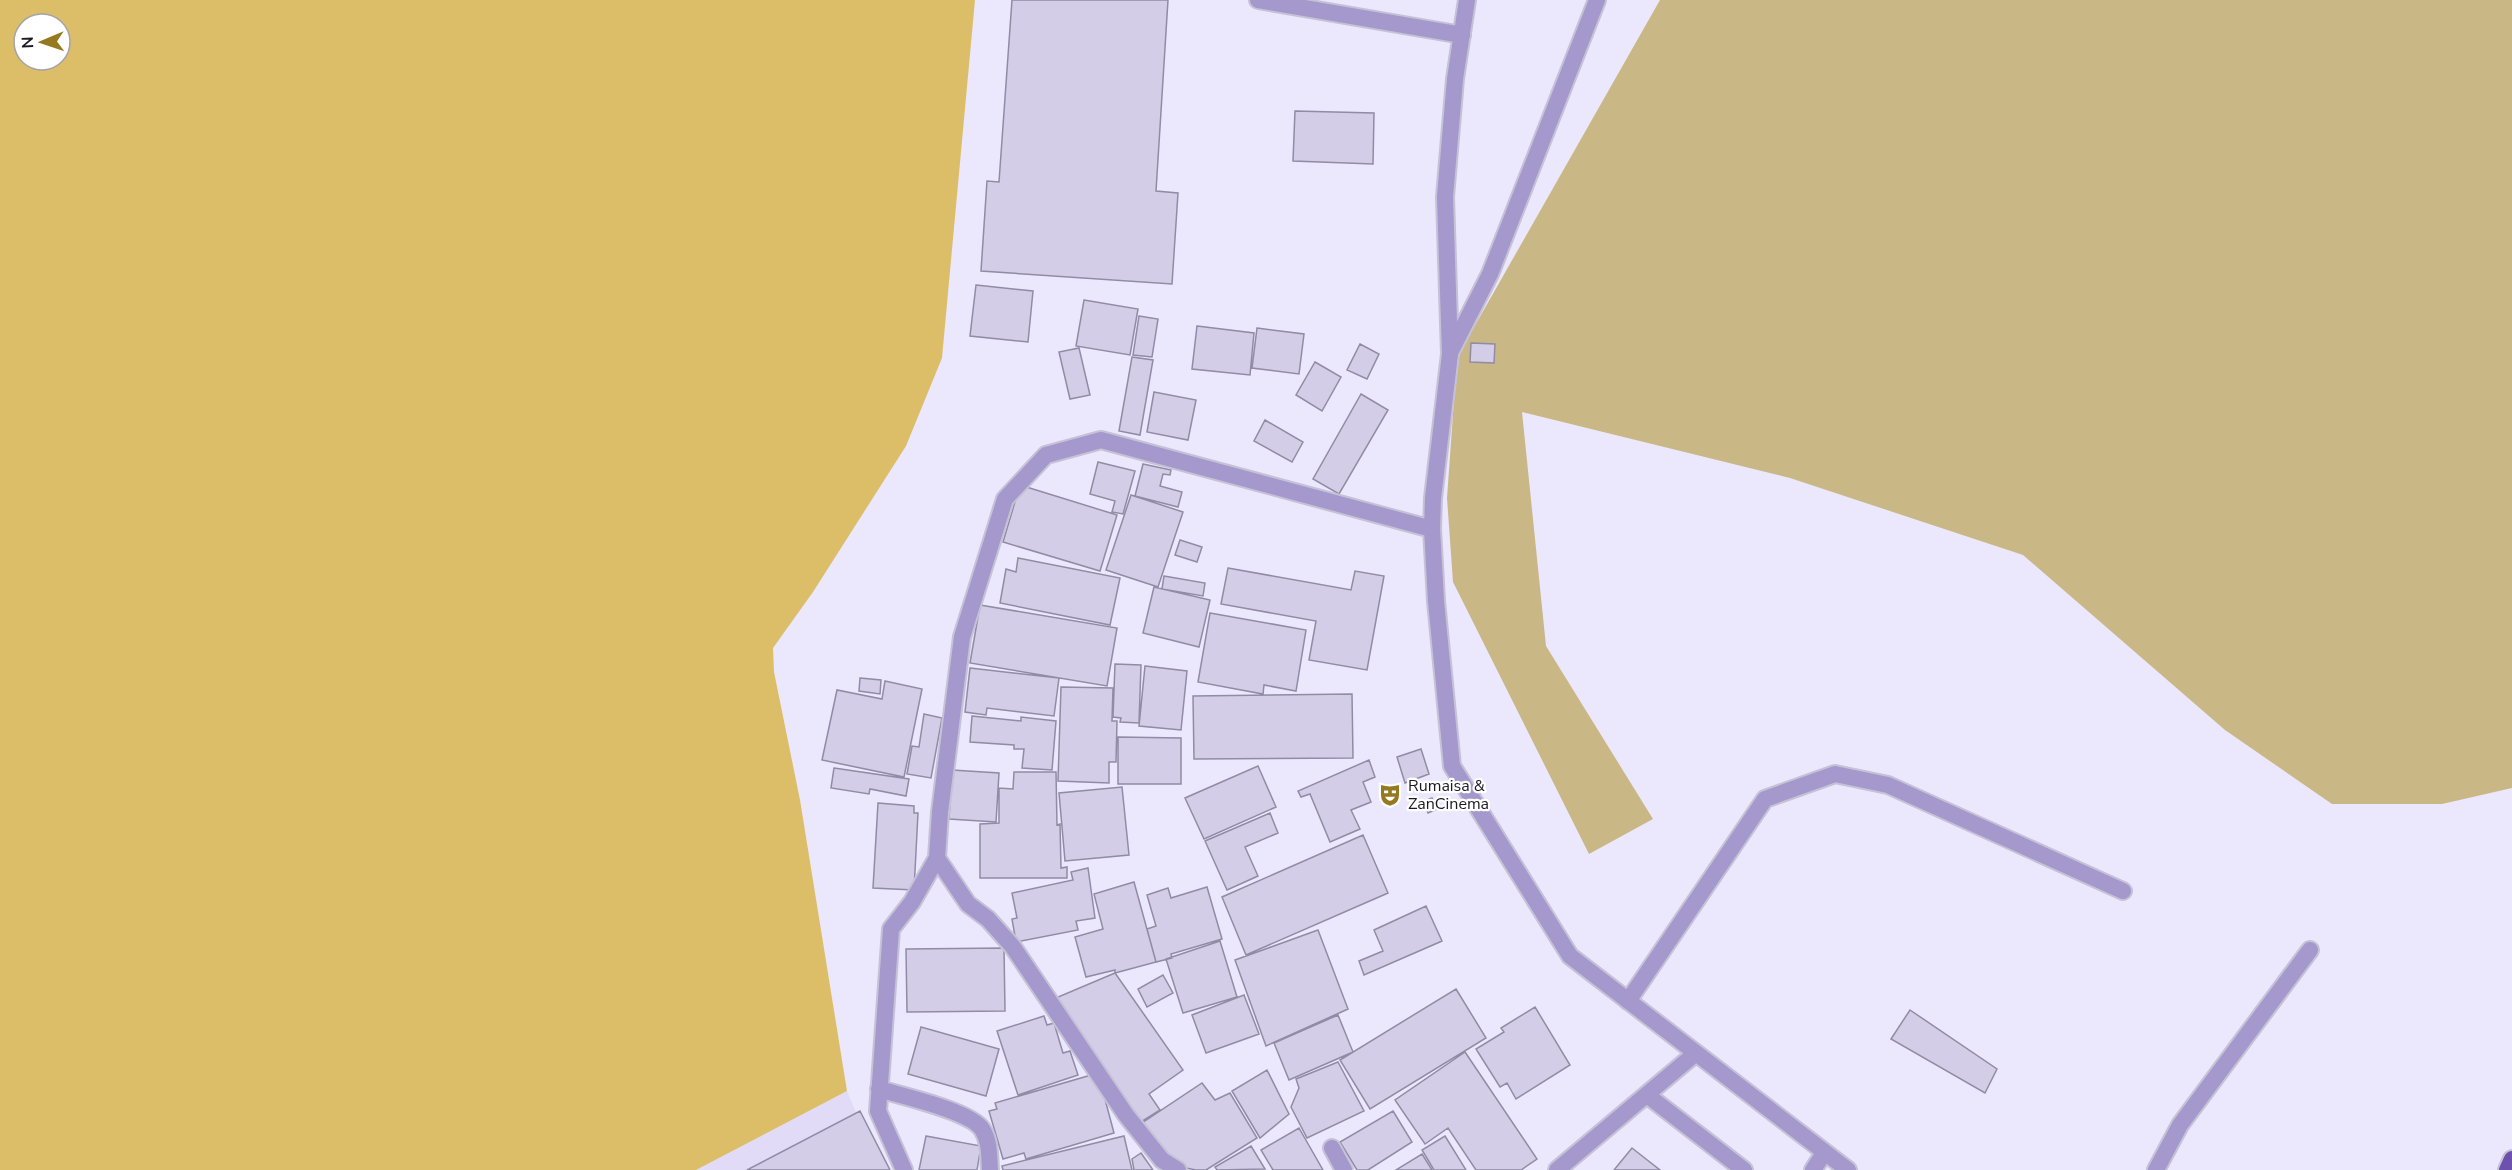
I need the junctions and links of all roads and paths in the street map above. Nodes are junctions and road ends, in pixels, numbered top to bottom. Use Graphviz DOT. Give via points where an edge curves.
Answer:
graph roads {
  1 [pos="1258,0"];
  2 [pos="1467,0"];
  3 [pos="1597,0"];
  4 [pos="1462,35"];
  5 [pos="1450,354"];
  6 [pos="1432,529"];
  7 [pos="937,858"];
  8 [pos="2123,891"];
  9 [pos="2310,950"];
  10 [pos="1628,1001"];
  11 [pos="1696,1053"];
  12 [pos="879,1089"];
  13 [pos="1647,1095"];
  14 [pos="1332,1148"];
  15 [pos="1824,1153"];
  16 [pos="2512,1159"];
  17 [pos="903,1170"];
  18 [pos="990,1170"];
  19 [pos="1178,1170"];
  20 [pos="1344,1170"];
  21 [pos="1557,1170"];
  22 [pos="1744,1170"];
  23 [pos="1813,1170"];
  24 [pos="1848,1170"];
  25 [pos="2156,1170"];
  26 [pos="2507,1170"];
  1 -- 4 [label="street"];
  2 -- 4 [label="street"];
  3 -- 5 [label="street" via="1490,274"];
  4 -- 5 [label="street" via="1445,197"];
  5 -- 6 [label="street"];
  6 -- 7 [label="street" via="1101,440 1046,454 1005,499 962,638"];
  6 -- 10 [label="street" via="1452,766 1570,956"];
  7 -- 12 [label="street" via="891,929"];
  7 -- 19 [label="street" via="968,904 988,919 1012,947 1126,1115 1162,1160"];
  8 -- 10 [label="street" via="1888,785 1835,774 1765,799"];
  9 -- 25 [label="street" via="2180,1125"];
  10 -- 11 [label="street"];
  11 -- 13 [label="street"];
  11 -- 15 [label="street"];
  12 -- 17 [label="street" via="878,1112"];
  12 -- 18 [label="street" via="967,1116 981,1128 988,1142"];
  13 -- 21 [label="street"];
  13 -- 22 [label="street"];
  14 -- 20 [label="street"];
  15 -- 23 [label="street"];
  15 -- 24 [label="street"];
  16 -- 26 [label="main road"];
}
